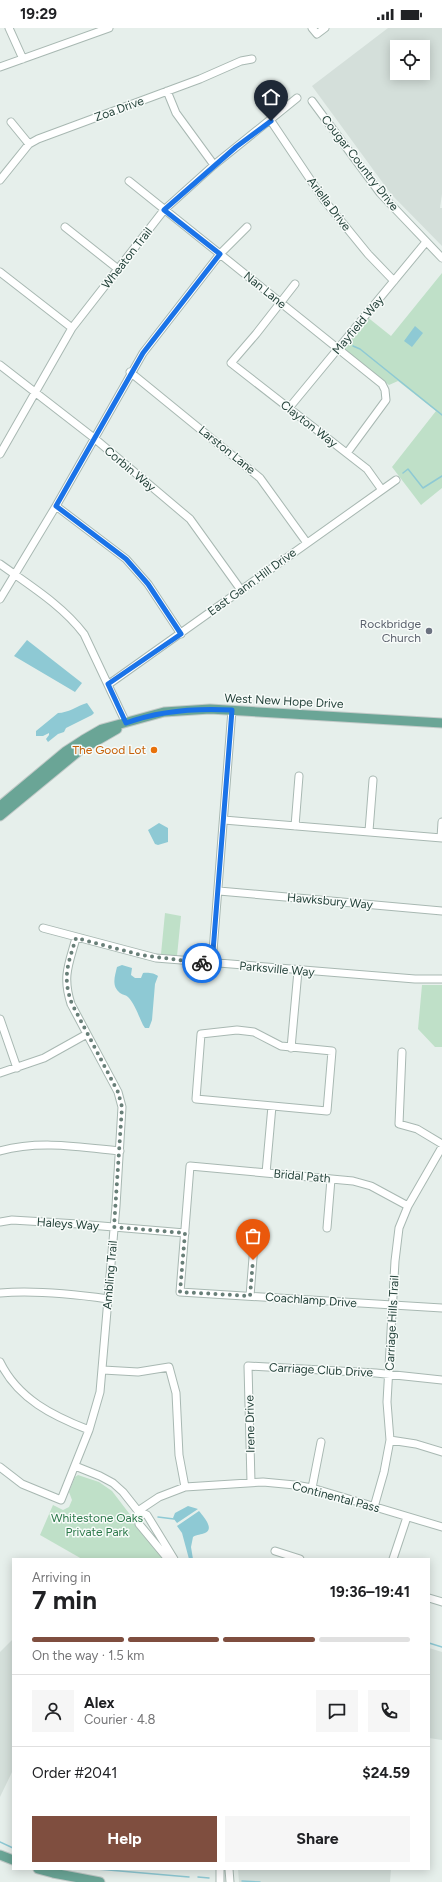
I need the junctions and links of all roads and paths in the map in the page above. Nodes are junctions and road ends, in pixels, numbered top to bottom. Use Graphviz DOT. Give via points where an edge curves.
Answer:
graph roads {
  1 [pos="9,28"];
  2 [pos="85,28"];
  3 [pos="109,28"];
  4 [pos="312,28"];
  5 [pos="325,28"];
  6 [pos="87,36"];
  7 [pos="23,59"];
  8 [pos="252,59"];
  9 [pos="0,67"];
  10 [pos="167,91"];
  11 [pos="297,98"];
  12 [pos="312,101"];
  13 [pos="271,121"];
  14 [pos="11,122"];
  15 [pos="30,144"];
  16 [pos="214,165"];
  17 [pos="0,180"];
  18 [pos="129,181"];
  19 [pos="164,210"];
  20 [pos="64,227"];
  21 [pos="247,227"];
  22 [pos="426,242"];
  23 [pos="220,254"];
  24 [pos="442,258"];
  25 [pos="118,269"];
  26 [pos="0,272"];
  27 [pos="394,281"];
  28 [pos="295,284"];
  29 [pos="280,303"];
  30 [pos="72,328"];
  31 [pos="338,348"];
  32 [pos="0,365"];
  33 [pos="130,372"];
  34 [pos="35,392"];
  35 [pos="288,408"];
  36 [pos="94,438"];
  37 [pos="347,453"];
  38 [pos="0,454"];
  39 [pos="396,480"];
  40 [pos="382,490"];
  41 [pos="56,506"];
  42 [pos="307,543"];
  43 [pos="0,564"];
  44 [pos="15,575"];
  45 [pos="241,590"];
  46 [pos="0,599"];
  47 [pos="181,634"];
  48 [pos="108,684"];
  49 [pos="232,710"];
  50 [pos="126,723"];
  51 [pos="442,723"];
  52 [pos="299,776"];
  53 [pos="373,780"];
  54 [pos="0,806"];
  55 [pos="0,816"];
  56 [pos="224,820"];
  57 [pos="442,822"];
  58 [pos="291,825"];
  59 [pos="365,831"];
  60 [pos="438,837"];
  61 [pos="219,892"];
  62 [pos="442,911"];
  63 [pos="43,928"];
  64 [pos="76,938"];
  65 [pos="212,964"];
  66 [pos="298,971"];
  67 [pos="442,979"];
  68 [pos="0,1019"];
  69 [pos="87,1034"];
  70 [pos="291,1048"];
  71 [pos="402,1052"];
  72 [pos="17,1068"];
  73 [pos="0,1073"];
  74 [pos="272,1106"];
  75 [pos="442,1144"];
  76 [pos="442,1147"];
  77 [pos="0,1151"];
  78 [pos="120,1151"];
  79 [pos="266,1173"];
  80 [pos="331,1179"];
  81 [pos="408,1206"];
  82 [pos="0,1222"];
  83 [pos="114,1227"];
  84 [pos="327,1228"];
  85 [pos="185,1233"];
  86 [pos="254,1245"];
  87 [pos="0,1293"];
  88 [pos="250,1296"];
  89 [pos="108,1299"];
  90 [pos="393,1305"];
  91 [pos="442,1308"];
  92 [pos="0,1362"];
  93 [pos="248,1366"];
  94 [pos="103,1370"];
  95 [pos="389,1375"];
  96 [pos="442,1380"];
  97 [pos="89,1430"];
  98 [pos="390,1440"];
  99 [pos="321,1442"];
  100 [pos="442,1452"];
  101 [pos="75,1466"];
  102 [pos="0,1467"];
  103 [pos="251,1482"];
  104 [pos="185,1487"];
  105 [pos="312,1488"];
  106 [pos="374,1507"];
  107 [pos="138,1511"];
  108 [pos="407,1517"];
  109 [pos="442,1527"];
  110 [pos="275,1551"];
  111 [pos="167,1558"];
  112 [pos="173,1558"];
  113 [pos="297,1558"];
  114 [pos="393,1558"];
  115 [pos="430,1598"];
  116 [pos="442,1602"];
  117 [pos="0,1855"];
  118 [pos="12,1860"];
  119 [pos="41,1870"];
  120 [pos="220,1870"];
  121 [pos="230,1870"];
  122 [pos="100,1882"];
  123 [pos="220,1882"];
  124 [pos="230,1882"];
  1 -- 7 [label="street"];
  2 -- 6 [label="street"];
  3 -- 6 [label="street"];
  4 -- 5 [label="street" via="317,34"];
  6 -- 7 [label="street"];
  7 -- 9 [label="street"];
  8 -- 10 [label="street, Zoa Drive" via="241,61"];
  10 -- 15 [label="street, Zoa Drive" via="38,138"];
  10 -- 16 [label="street" via="176,113"];
  11 -- 13 [label="street, Wheaton Trail"];
  12 -- 22 [label="street, Cougar Country Drive" via="380,193"];
  13 -- 16 [label="street, Wheaton Trail"];
  13 -- 27 [label="street, Ariella Drive" via="324,200 368,254"];
  14 -- 15 [label="street"];
  15 -- 17 [label="street, Zoa Drive"];
  16 -- 19 [label="street, Wheaton Trail"];
  18 -- 19 [label="street, Nan Lane"];
  19 -- 23 [label="street, Nan Lane"];
  19 -- 25 [label="street, Wheaton Trail"];
  20 -- 25 [label="street"];
  21 -- 23 [label="street"];
  22 -- 24 [label="street, Cougar Country Drive"];
  22 -- 27 [label="street, Mayfield Way"];
  23 -- 29 [label="street, Nan Lane"];
  23 -- 33 [label="street"];
  25 -- 30 [label="street, Wheaton Trail"];
  26 -- 30 [label="street"];
  27 -- 31 [label="street, Mayfield Way"];
  28 -- 29 [label="street"];
  29 -- 31 [label="street, Nan Lane"];
  29 -- 35 [label="street, Clayton Way" via="230,363"];
  30 -- 34 [label="street, Wheaton Trail"];
  31 -- 35 [label="street, Mayfield Way"];
  31 -- 37 [label="street, Nan Lane" via="382,384 386,395 382,406"];
  32 -- 34 [label="street, Corbin Way"];
  33 -- 36 [label="street"];
  33 -- 42 [label="street, Larston Lane" via="260,478"];
  34 -- 36 [label="street, Corbin Way"];
  34 -- 38 [label="street, Wheaton Trail"];
  35 -- 37 [label="street, Clayton Way"];
  36 -- 41 [label="street"];
  36 -- 45 [label="street, Corbin Way" via="190,519"];
  37 -- 40 [label="street, Clayton Way" via="367,469"];
  39 -- 40 [label="street, East Gann Hill Drive"];
  40 -- 42 [label="street, East Gann Hill Drive"];
  41 -- 44 [label="street"];
  41 -- 47 [label="street" via="126,559 148,584"];
  42 -- 45 [label="street, East Gann Hill Drive"];
  43 -- 44 [label="street"];
  44 -- 46 [label="street"];
  44 -- 48 [label="street" via="74,621 84,634"];
  45 -- 47 [label="street, East Gann Hill Drive"];
  47 -- 48 [label="street, East Gann Hill Drive"];
  48 -- 50 [label="street"];
  49 -- 50 [label="main road, West New Hope Drive" via="164,712"];
  49 -- 51 [label="main road, West New Hope Drive"];
  49 -- 56 [label="street"];
  50 -- 54 [label="main road, West New Hope Drive" via="102,730 66,751"];
  50 -- 55 [label="main road, West New Hope Drive" via="79,751"];
  52 -- 58 [label="street"];
  53 -- 59 [label="street"];
  56 -- 58 [label="street"];
  56 -- 61 [label="street"];
  57 -- 60 [label="street"];
  58 -- 59 [label="street"];
  59 -- 60 [label="street"];
  61 -- 62 [label="street, Hawksbury Way"];
  61 -- 65 [label="street"];
  63 -- 64 [label="street, Parksville Way"];
  64 -- 65 [label="street, Parksville Way" via="141,955"];
  64 -- 69 [label="street, Ambling Trail" via="66,978 72,1004"];
  65 -- 66 [label="street, Parksville Way"];
  66 -- 67 [label="street, Parksville Way"];
  66 -- 70 [label="street"];
  68 -- 72 [label="street"];
  69 -- 72 [label="street" via="44,1058"];
  69 -- 78 [label="street, Ambling Trail" via="118,1092 122,1107"];
  70 -- 74 [label="street" via="332,1052 327,1111"];
  70 -- 74 [label="street" via="281,1046 254,1032 237,1030 200,1034 196,1099"];
  71 -- 75 [label="street" via="399,1124 417,1129"];
  72 -- 73 [label="street"];
  74 -- 79 [label="street"];
  76 -- 81 [label="street, Carriage Hills Trail"];
  77 -- 78 [label="street" via="38,1144"];
  78 -- 83 [label="street, Ambling Trail"];
  79 -- 80 [label="street, Bridal Path"];
  79 -- 85 [label="street, Bridal Path" via="190,1166"];
  80 -- 81 [label="street, Bridal Path" via="363,1183"];
  80 -- 84 [label="street"];
  81 -- 90 [label="street, Carriage Hills Trail" via="399,1228"];
  82 -- 83 [label="street, Haleys Way" via="12,1220"];
  83 -- 85 [label="street, Haleys Way"];
  83 -- 89 [label="street, Ambling Trail"];
  85 -- 88 [label="street, Coachlamp Drive" via="180,1292"];
  86 -- 88 [label="street"];
  87 -- 89 [label="street" via="43,1292"];
  88 -- 90 [label="street, Coachlamp Drive"];
  89 -- 94 [label="street, Ambling Trail"];
  90 -- 91 [label="street, Coachlamp Drive"];
  90 -- 95 [label="street, Carriage Hills Trail"];
  92 -- 97 [label="street" via="10,1380 35,1404"];
  93 -- 95 [label="street, Carriage Club Drive"];
  93 -- 103 [label="street, Irene Drive"];
  94 -- 97 [label="street, Ambling Trail" via="100,1392"];
  94 -- 104 [label="street" via="138,1372 168,1367 176,1393 179,1455"];
  95 -- 96 [label="street, Carriage Club Drive"];
  95 -- 98 [label="street, Carriage Hills Trail" via="387,1402"];
  97 -- 101 [label="street, Ambling Trail"];
  98 -- 100 [label="street"];
  98 -- 106 [label="street, Carriage Hills Trail"];
  99 -- 105 [label="street"];
  101 -- 102 [label="street, Ambling Trail" via="61,1500 22,1484"];
  101 -- 107 [label="street" via="113,1483 124,1492"];
  103 -- 104 [label="street, Continental Pass"];
  103 -- 105 [label="street, Continental Pass"];
  104 -- 107 [label="street, Continental Pass" via="159,1497"];
  105 -- 106 [label="street, Continental Pass"];
  106 -- 108 [label="street, Continental Pass"];
  107 -- 111 [label="street" via="139,1524"];
  107 -- 112 [label="street" via="147,1515"];
  108 -- 109 [label="street, Continental Pass"];
  108 -- 114 [label="street"];
  110 -- 113 [label="street"];
  115 -- 116 [label="street"];
  117 -- 118 [label="main road"];
  119 -- 122 [label="main road"];
  120 -- 123 [label="street"];
  121 -- 124 [label="street"];
}
